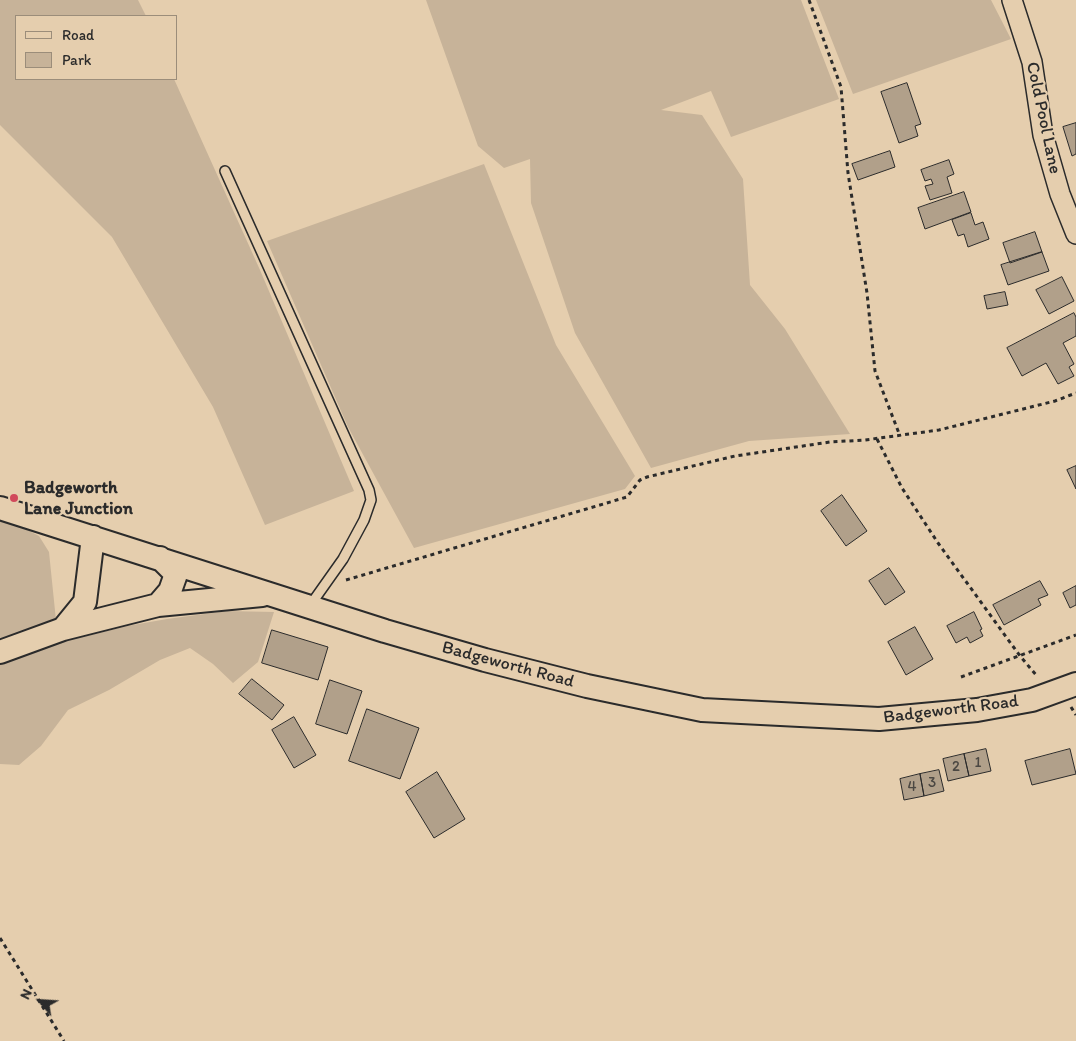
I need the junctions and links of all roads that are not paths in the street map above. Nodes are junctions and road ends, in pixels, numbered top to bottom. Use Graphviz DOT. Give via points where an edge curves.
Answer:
graph roads {
  1 [pos="1012,0"];
  2 [pos="226,171"];
  3 [pos="1076,234"];
  4 [pos="0,508"];
  5 [pos="93,537"];
  6 [pos="160,558"];
  7 [pos="270,594"];
  8 [pos="158,605"];
  9 [pos="309,607"];
  10 [pos="63,629"];
  11 [pos="0,652"];
  12 [pos="1076,684"];
  1 -- 3 [label="street, Cold Pool Lane" via="1032,62 1043,135 1060,194"];
  2 -- 9 [label="lane" via="371,500 343,559"];
  4 -- 5 [label="street, Badgeworth Road"];
  5 -- 6 [label="street, Badgeworth Road"];
  5 -- 10 [label="street" via="85,602"];
  6 -- 7 [label="street, Badgeworth Road"];
  6 -- 8 [label="street" via="176,574 170,592"];
  7 -- 8 [label="street"];
  7 -- 9 [label="street, Badgeworth Road"];
  8 -- 10 [label="street"];
  9 -- 12 [label="street, Badgeworth Road" via="485,660 702,710 879,719 977,710 1041,696"];
  10 -- 11 [label="street"];
}
